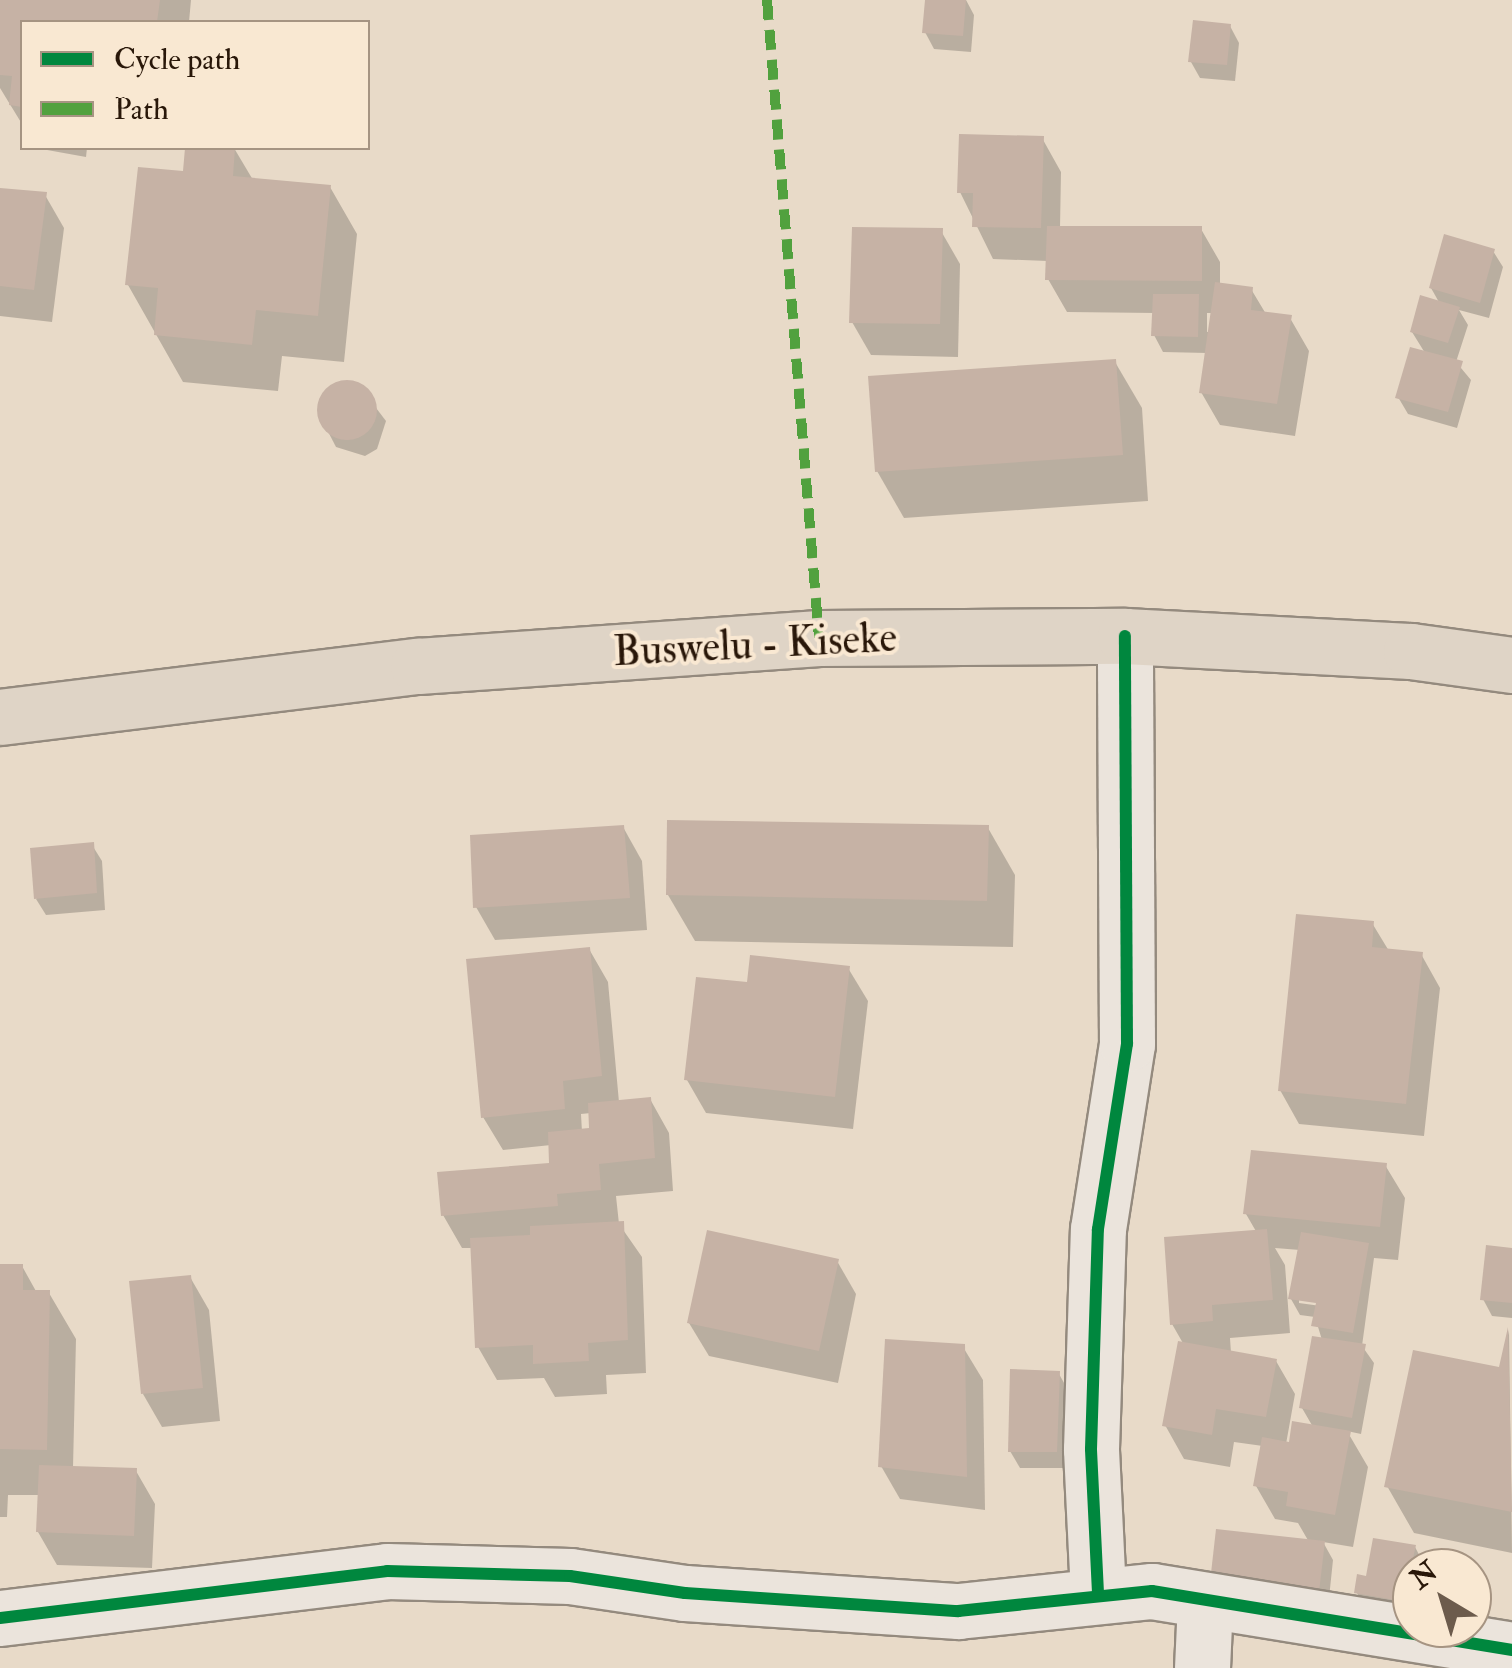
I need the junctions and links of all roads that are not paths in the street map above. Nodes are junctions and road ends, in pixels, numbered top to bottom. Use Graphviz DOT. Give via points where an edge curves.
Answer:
graph roads {
  1 [pos="1126,636"];
  2 [pos="1512,665"];
  3 [pos="0,718"];
  4 [pos="1098,1592"];
  5 [pos="1205,1603"];
  6 [pos="0,1618"];
  7 [pos="1512,1650"];
  8 [pos="1202,1668"];
  1 -- 2 [label="main road, Buswelu - Kiseke" via="1411,651"];
  1 -- 3 [label="main road, Buswelu - Kiseke" via="819,638 437,664"];
  1 -- 4 [label="street" via="1127,1044 1098,1228 1090,1449"];
  4 -- 5 [label="street" via="1152,1591"];
  4 -- 6 [label="street" via="958,1612 685,1593 570,1576 386,1571"];
  5 -- 7 [label="street"];
  5 -- 8 [label="street"];
}
